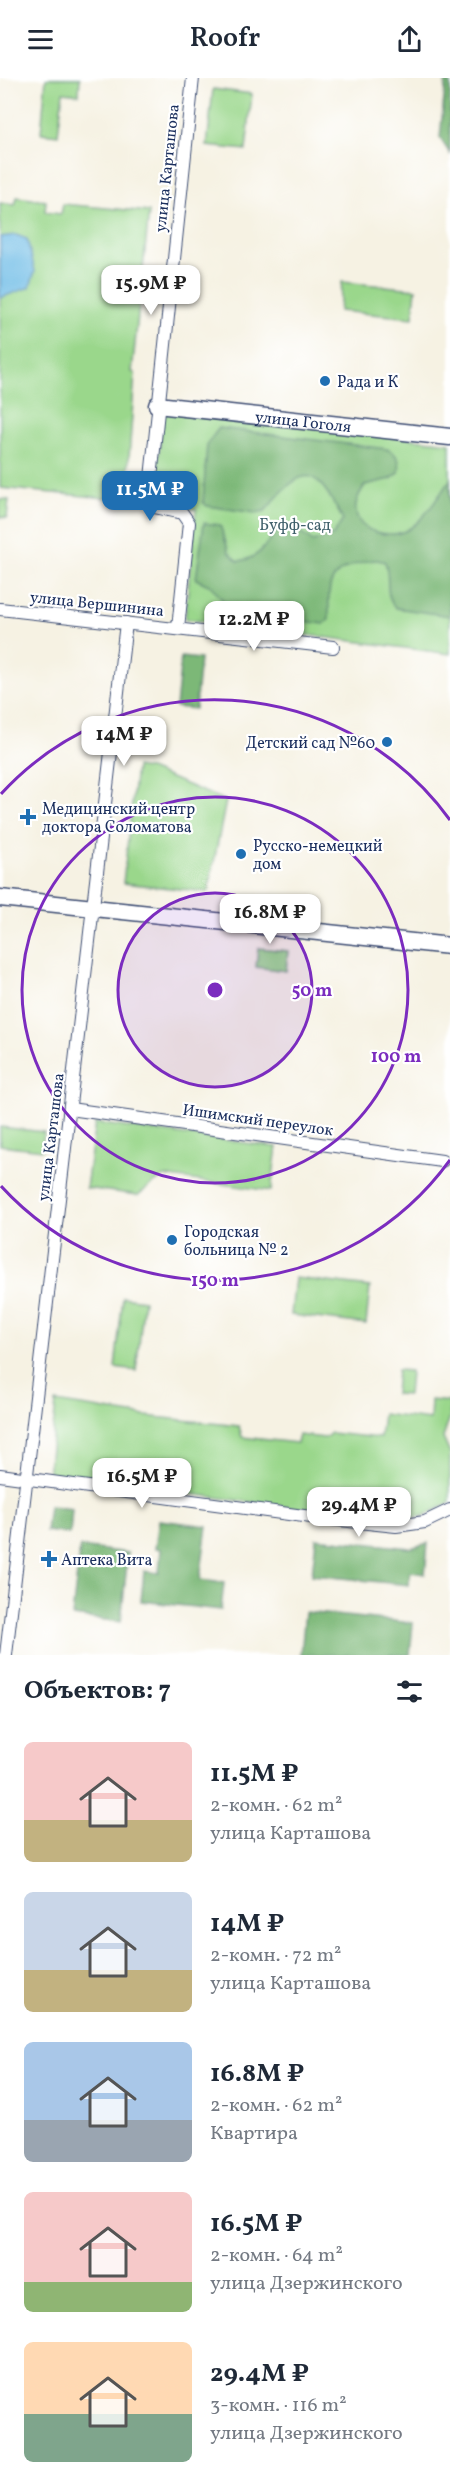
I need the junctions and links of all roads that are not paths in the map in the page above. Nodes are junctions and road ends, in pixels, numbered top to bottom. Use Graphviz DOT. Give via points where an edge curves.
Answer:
graph roads {
  1 [pos="193,78"];
  2 [pos="157,405"];
  3 [pos="450,436"];
  4 [pos="0,609"];
  5 [pos="126,623"];
  6 [pos="178,628"];
  7 [pos="333,647"];
  8 [pos="0,898"];
  9 [pos="93,908"];
  10 [pos="450,946"];
  11 [pos="70,1109"];
  12 [pos="442,1161"];
  13 [pos="0,1475"];
  14 [pos="27,1478"];
  15 [pos="450,1510"];
  16 [pos="6,1655"];
  1 -- 2 [label="street, улица Карташова"];
  2 -- 3 [label="main road, улица Гоголя"];
  2 -- 6 [label="street, улица Карташова" via="149,501 157,509 182,513 189,523"];
  4 -- 5 [label="street, улица Вершинина"];
  5 -- 6 [label="street, улица Вершинина"];
  5 -- 9 [label="street, улица Карташова"];
  6 -- 7 [label="street, улица Вершинина"];
  8 -- 9 [label="main road"];
  9 -- 10 [label="main road"];
  9 -- 11 [label="street, улица Карташова"];
  11 -- 12 [label="street, Ишимский переулок"];
  11 -- 14 [label="street, улица Карташова"];
  13 -- 14 [label="street"];
  14 -- 15 [label="street" via="311,1518 396,1526 425,1522"];
  14 -- 16 [label="street, улица Карташова"];
}
